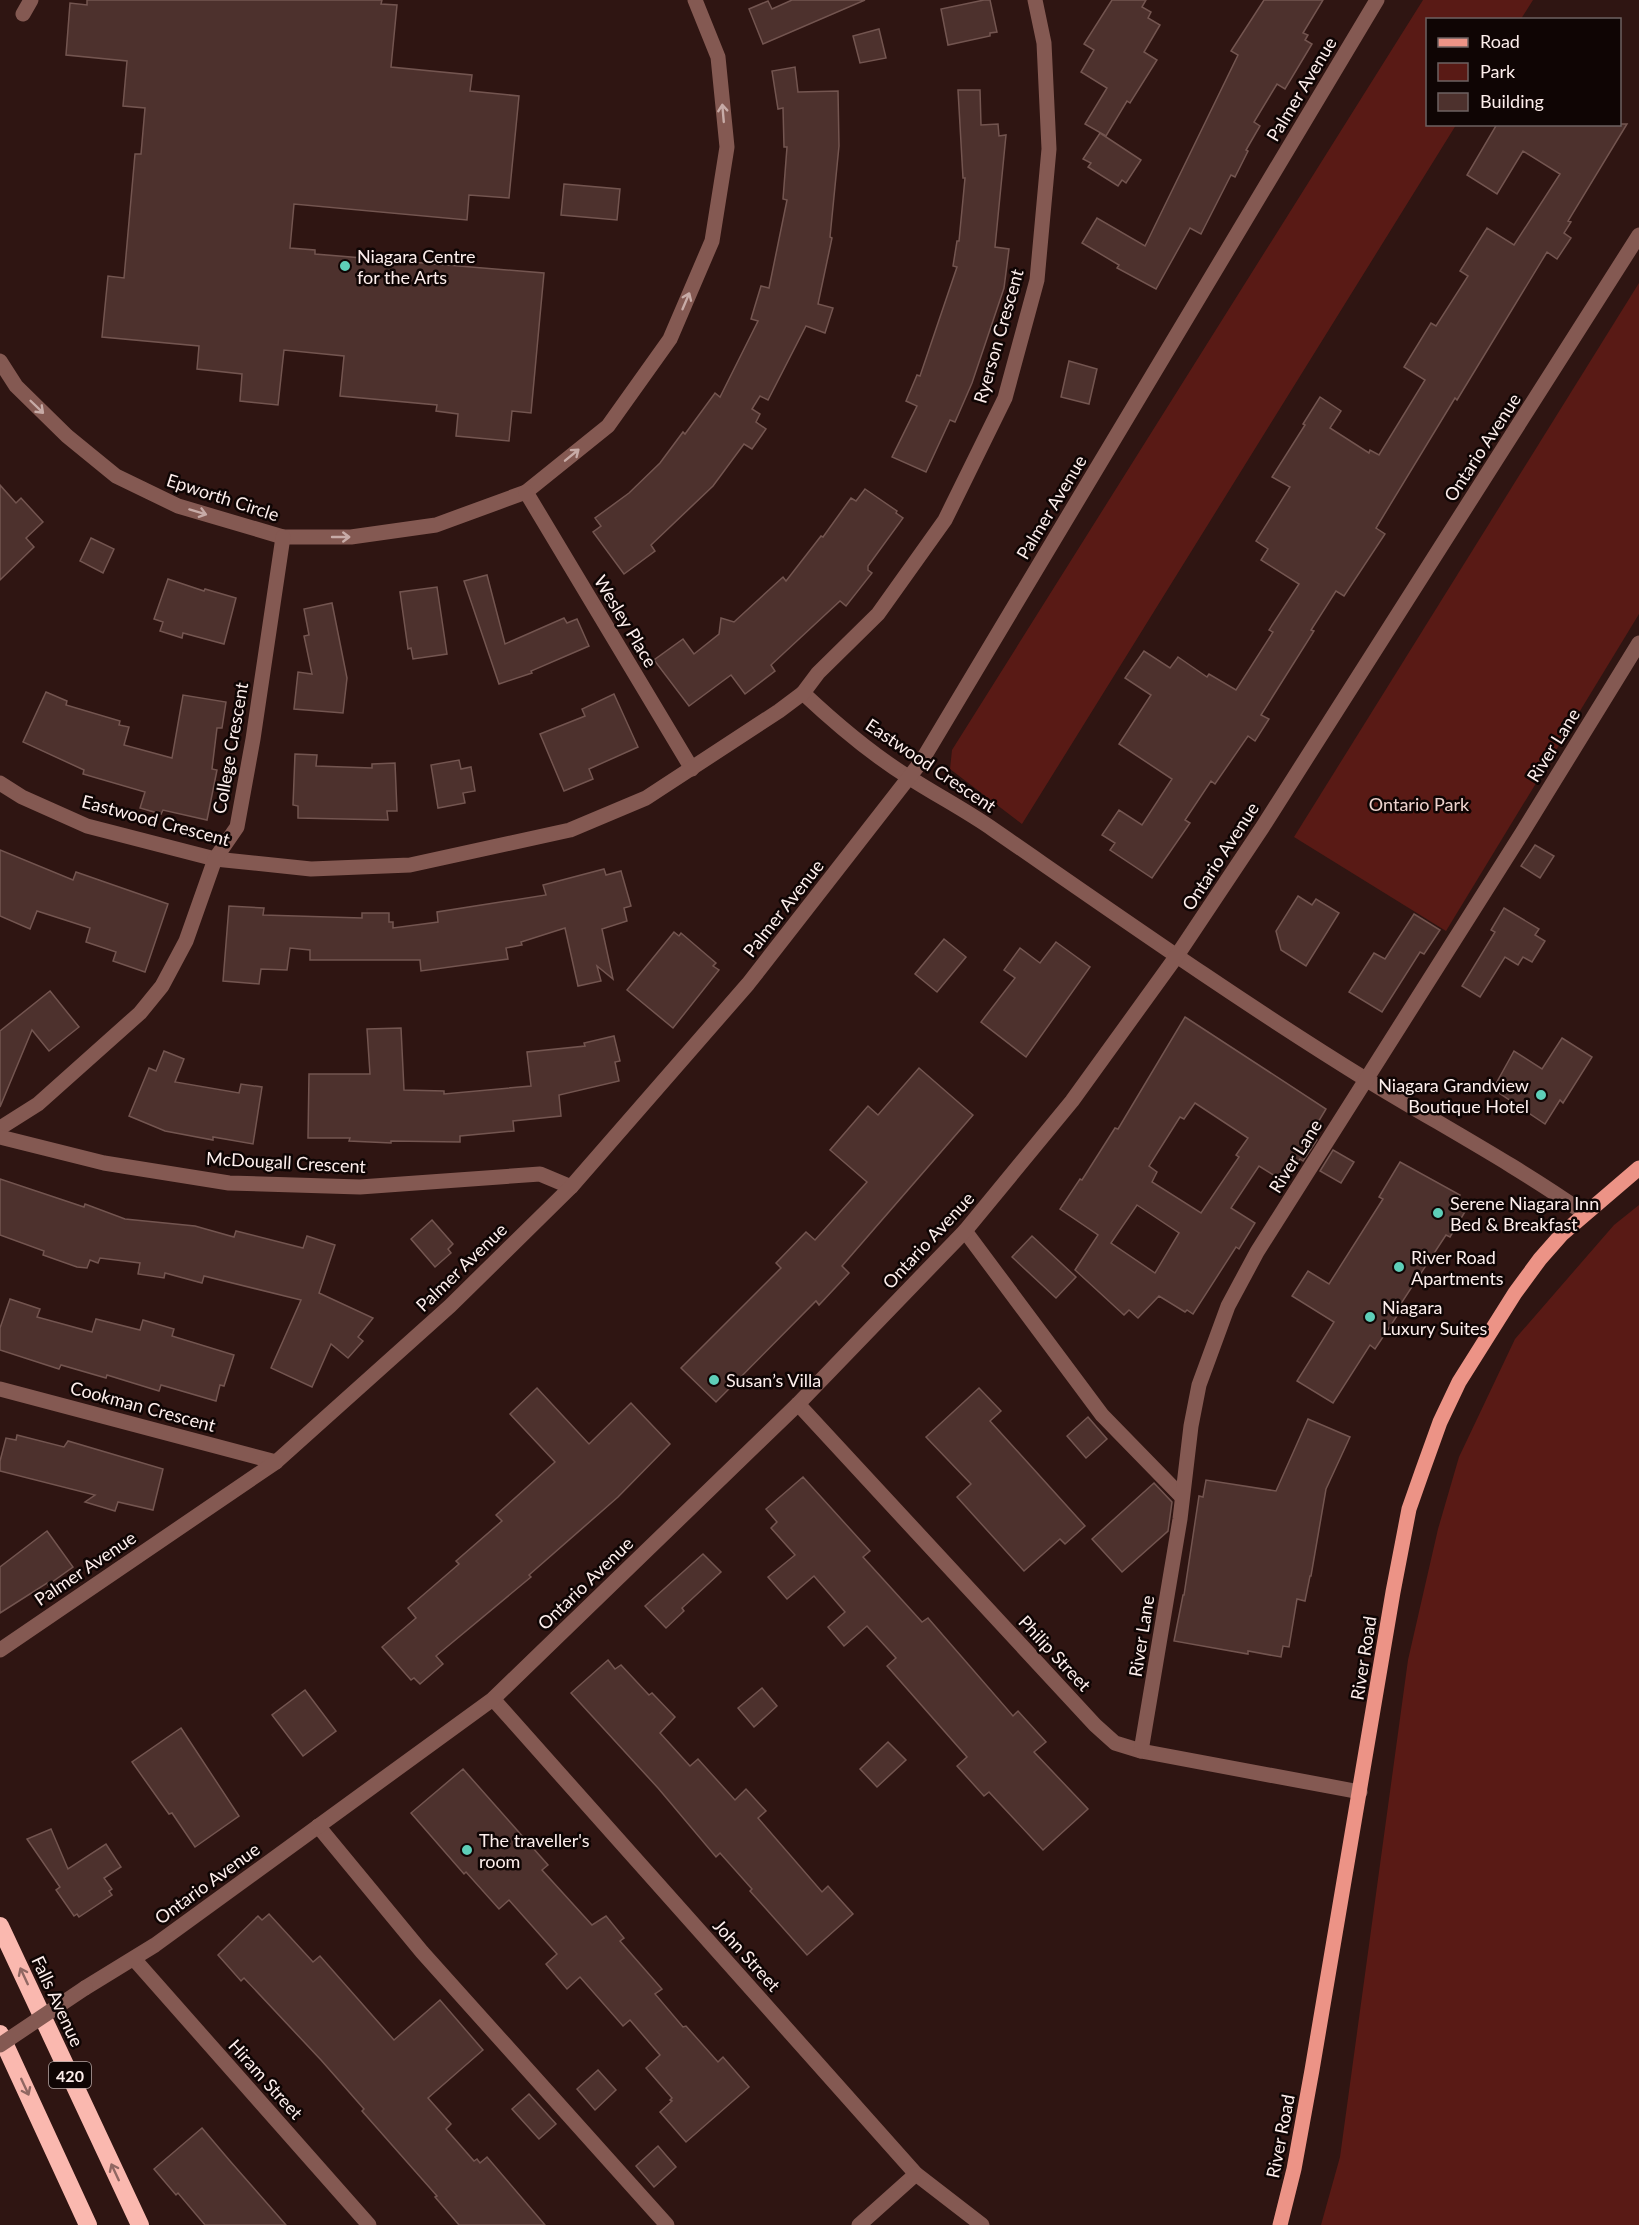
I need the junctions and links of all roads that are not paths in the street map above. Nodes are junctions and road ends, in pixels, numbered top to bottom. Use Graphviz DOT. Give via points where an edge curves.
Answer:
graph roads {
  1 [pos="31,0"];
  2 [pos="695,0"];
  3 [pos="1035,0"];
  4 [pos="1377,0"];
  5 [pos="23,15"];
  6 [pos="1639,235"];
  7 [pos="0,361"];
  8 [pos="526,492"];
  9 [pos="282,537"];
  10 [pos="1639,643"];
  11 [pos="803,693"];
  12 [pos="692,769"];
  13 [pos="910,778"];
  14 [pos="0,783"];
  15 [pos="215,859"];
  16 [pos="1176,957"];
  17 [pos="1366,1079"];
  18 [pos="0,1128"];
  19 [pos="0,1137"];
  20 [pos="1639,1168"];
  21 [pos="572,1187"];
  22 [pos="1584,1213"];
  23 [pos="965,1231"];
  24 [pos="0,1389"];
  25 [pos="798,1404"];
  26 [pos="276,1462"];
  27 [pos="1182,1497"];
  28 [pos="0,1650"];
  29 [pos="493,1699"];
  30 [pos="1141,1751"];
  31 [pos="1360,1792"];
  32 [pos="318,1826"];
  33 [pos="0,1926"];
  34 [pos="134,1959"];
  35 [pos="0,2034"];
  36 [pos="0,2045"];
  37 [pos="916,2174"];
  38 [pos="88,2225"];
  39 [pos="140,2225"];
  40 [pos="369,2225"];
  41 [pos="667,2225"];
  42 [pos="859,2225"];
  43 [pos="982,2225"];
  44 [pos="1280,2225"];
  1 -- 5 [label="street"];
  8 -- 2 [label="street, Epworth Circle, one-way" via="608,426 670,339 712,241 727,147 718,57"];
  3 -- 11 [label="street, Ryerson Crescent" via="1044,43 1049,149 1037,280 1005,398 945,520 878,614"];
  4 -- 13 [label="street, Palmer Avenue"];
  6 -- 16 [label="street, Ontario Avenue"];
  7 -- 9 [label="street, Epworth Circle, one-way" via="16,386 67,436 116,476 178,506"];
  9 -- 8 [label="street, Epworth Circle, one-way" via="351,537 436,525"];
  8 -- 12 [label="street, Wesley Place"];
  9 -- 15 [label="street, College Crescent" via="237,827"];
  10 -- 17 [label="street, River Lane"];
  11 -- 12 [label="street, Eastwood Crescent"];
  11 -- 13 [label="street, Eastwood Crescent" via="835,723"];
  12 -- 15 [label="street, Eastwood Crescent" via="646,798 570,830 410,865 310,869"];
  13 -- 16 [label="street, Eastwood Crescent" via="965,810"];
  13 -- 21 [label="street, Palmer Avenue" via="748,984"];
  14 -- 15 [label="street, Eastwood Crescent" via="87,826"];
  15 -- 18 [label="street, College Crescent" via="186,941 162,986 140,1014 38,1104"];
  16 -- 17 [label="street, Eastwood Crescent"];
  16 -- 23 [label="street, Ontario Avenue" via="1072,1101"];
  17 -- 22 [label="street, Eastwood Crescent"];
  17 -- 27 [label="street, River Lane" via="1257,1252 1228,1306 1200,1385"];
  19 -- 21 [label="street, McDougall Crescent" via="104,1163 229,1183 360,1186 540,1174"];
  20 -- 22 [label="main road, River Road"];
  21 -- 26 [label="street, Palmer Avenue" via="450,1306"];
  22 -- 31 [label="main road, River Road" via="1540,1259 1515,1293 1440,1422 1409,1509"];
  23 -- 25 [label="street, Ontario Avenue"];
  23 -- 27 [label="street" via="1102,1415"];
  24 -- 26 [label="street, Cookman Crescent"];
  25 -- 29 [label="street, Ontario Avenue"];
  25 -- 30 [label="street, Philip Street" via="1095,1725 1115,1743"];
  26 -- 28 [label="street, Palmer Avenue"];
  27 -- 30 [label="street, River Lane"];
  29 -- 32 [label="street, Ontario Avenue"];
  29 -- 37 [label="street, John Street"];
  30 -- 31 [label="street, Philip Street"];
  31 -- 44 [label="main road, River Road" via="1294,2169"];
  32 -- 34 [label="street, Ontario Avenue"];
  32 -- 41 [label="street" via="422,1952"];
  39 -- 33 [label="highway, Falls Avenue / 420, one-way"];
  34 -- 36 [label="street, Ontario Avenue, bridge"];
  34 -- 40 [label="street, Hiram Street"];
  35 -- 38 [label="highway, 420, one-way"];
  37 -- 42 [label="street"];
  37 -- 43 [label="street, John Street"];
}
